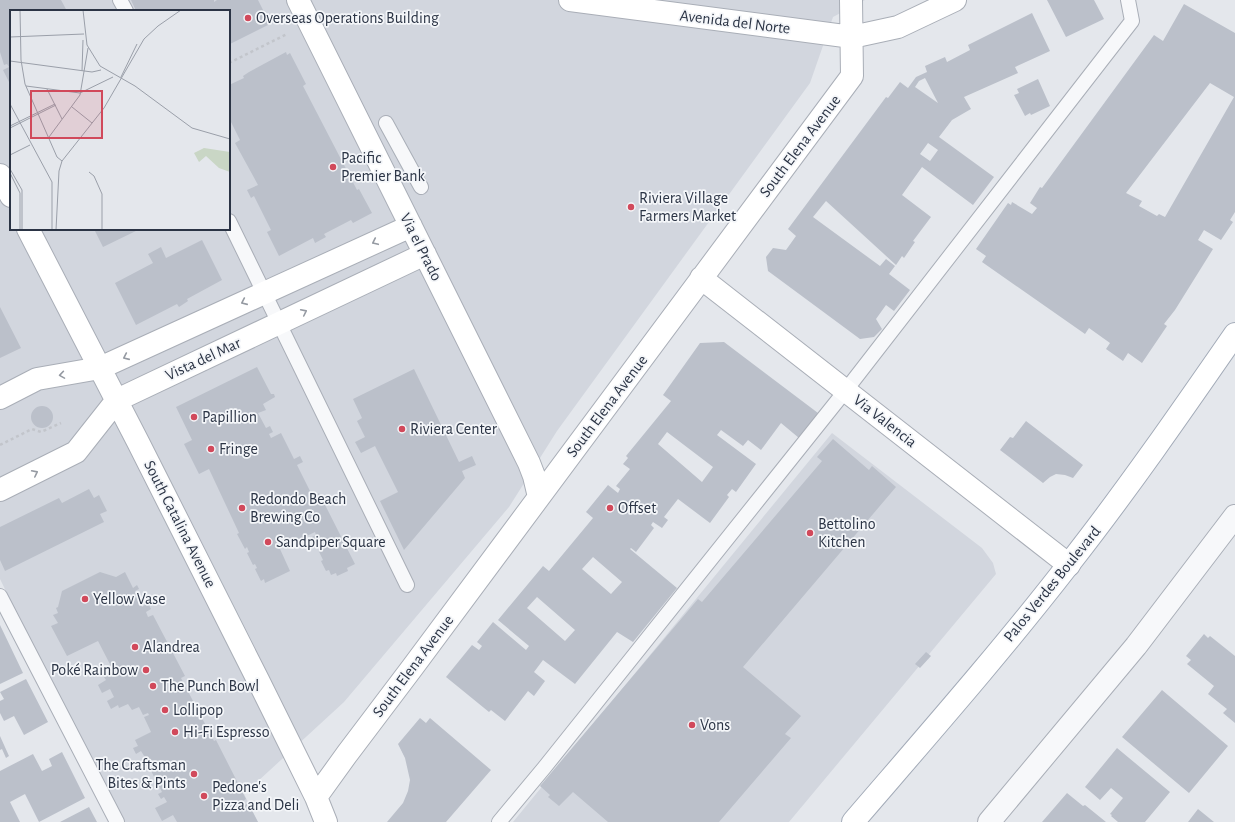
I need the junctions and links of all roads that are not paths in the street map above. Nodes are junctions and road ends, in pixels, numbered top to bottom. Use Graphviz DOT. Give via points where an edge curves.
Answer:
graph roads {
  1 [pos="120,0"];
  2 [pos="298,0"];
  3 [pos="570,0"];
  4 [pos="851,0"];
  5 [pos="956,0"];
  6 [pos="1128,0"];
  7 [pos="617,3"];
  8 [pos="125,10"];
  9 [pos="852,37"];
  10 [pos="386,123"];
  11 [pos="0,175"];
  12 [pos="421,187"];
  13 [pos="10,194"];
  14 [pos="230,223"];
  15 [pos="411,226"];
  16 [pos="29,230"];
  17 [pos="425,254"];
  18 [pos="701,278"];
  19 [pos="264,293"];
  20 [pos="279,324"];
  21 [pos="1235,334"];
  22 [pos="100,368"];
  23 [pos="846,390"];
  24 [pos="0,398"];
  25 [pos="117,400"];
  26 [pos="0,490"];
  27 [pos="539,497"];
  28 [pos="1235,516"];
  29 [pos="1069,565"];
  30 [pos="407,585"];
  31 [pos="0,596"];
  32 [pos="316,797"];
  33 [pos="117,822"];
  34 [pos="326,822"];
  35 [pos="499,822"];
  36 [pos="853,822"];
  37 [pos="989,822"];
  1 -- 8 [label="lane"];
  2 -- 15 [label="street, Via el Prado"];
  3 -- 7 [label="street, Avenida del Norte"];
  4 -- 9 [label="street, South Elena Avenue"];
  5 -- 9 [label="street" via="898,27"];
  6 -- 23 [label="lane" via="1132,21"];
  7 -- 9 [label="street, Avenida del Norte"];
  9 -- 18 [label="street, South Elena Avenue" via="852,76"];
  10 -- 12 [label="lane"];
  11 -- 13 [label="street"];
  14 -- 19 [label="lane"];
  15 -- 17 [label="street, Via el Prado"];
  15 -- 19 [label="street, one-way"];
  16 -- 22 [label="street, South Catalina Avenue"];
  20 -- 17 [label="street, Vista del Mar, one-way"];
  17 -- 27 [label="street, Via el Prado" via="529,463"];
  18 -- 23 [label="street, Via Valencia"];
  18 -- 27 [label="street, South Elena Avenue"];
  19 -- 20 [label="lane"];
  19 -- 22 [label="street, one-way"];
  20 -- 25 [label="street, Vista del Mar"];
  20 -- 30 [label="lane"];
  21 -- 29 [label="street, Palos Verdes Boulevard" via="1150,457"];
  22 -- 24 [label="street, one-way" via="37,379"];
  22 -- 25 [label="street, South Catalina Avenue"];
  23 -- 29 [label="street, Via Valencia"];
  23 -- 35 [label="lane"];
  26 -- 25 [label="street, Vista del Mar, one-way" via="76,452"];
  25 -- 32 [label="street, South Catalina Avenue"];
  27 -- 32 [label="street, South Elena Avenue"];
  28 -- 37 [label="street" via="1136,646"];
  29 -- 36 [label="street, Palos Verdes Boulevard"];
  31 -- 33 [label="lane"];
  32 -- 34 [label="street, South Catalina Avenue"];
}
